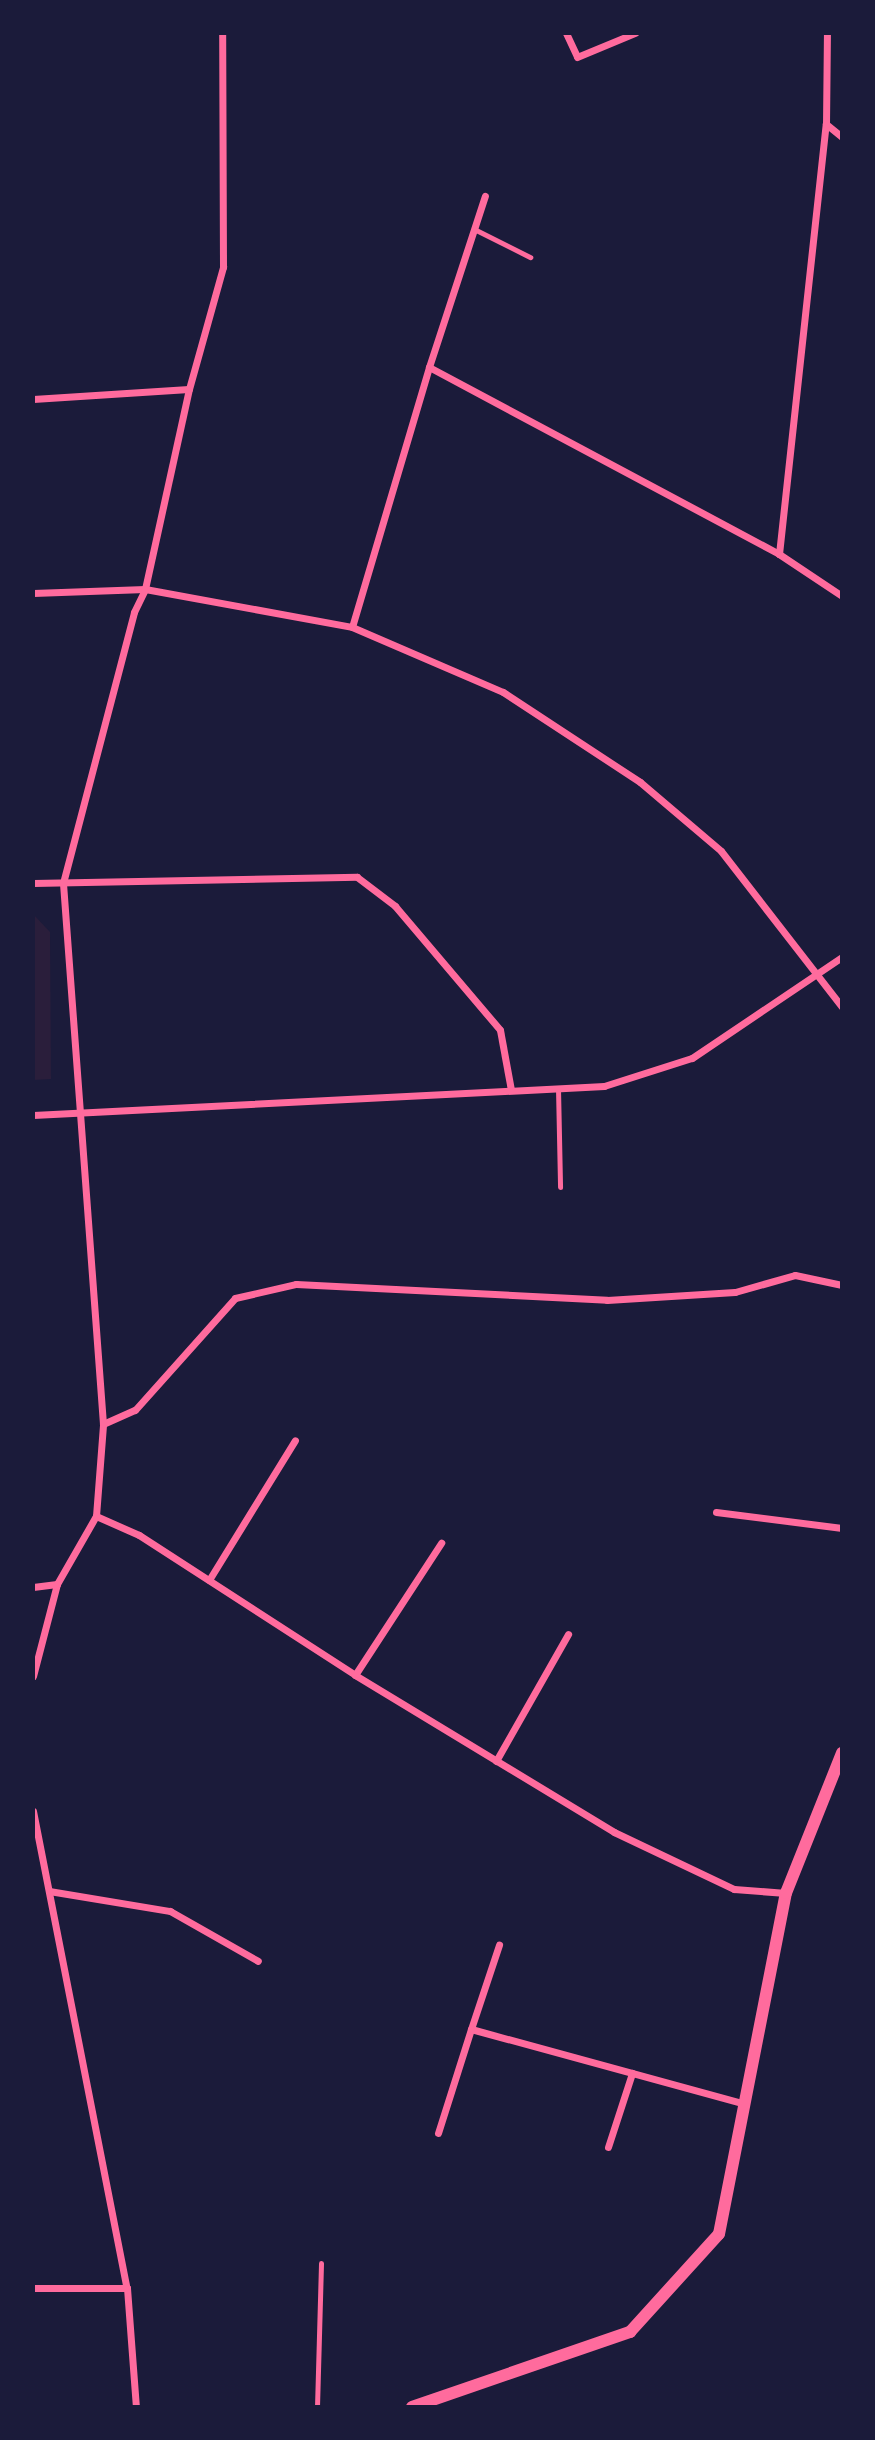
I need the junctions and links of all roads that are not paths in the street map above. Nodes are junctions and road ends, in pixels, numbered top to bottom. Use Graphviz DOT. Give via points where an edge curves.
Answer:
graph roads {
  1 [pos="222,33"];
  2 [pos="566,33"];
  3 [pos="635,33"];
  4 [pos="827,33"];
  5 [pos="826,124"];
  6 [pos="842,137"];
  7 [pos="485,196"];
  8 [pos="474,229"];
  9 [pos="530,257"];
  10 [pos="429,368"];
  11 [pos="189,390"];
  12 [pos="33,399"];
  13 [pos="779,554"];
  14 [pos="145,589"];
  15 [pos="33,593"];
  16 [pos="842,596"];
  17 [pos="352,627"];
  18 [pos="33,883"];
  19 [pos="63,883"];
  20 [pos="842,957"];
  21 [pos="817,975"];
  22 [pos="842,1007"];
  23 [pos="558,1088"];
  24 [pos="510,1090"];
  25 [pos="80,1113"];
  26 [pos="33,1115"];
  27 [pos="559,1187"];
  28 [pos="842,1285"];
  29 [pos="103,1424"];
  30 [pos="295,1440"];
  31 [pos="716,1512"];
  32 [pos="96,1516"];
  33 [pos="842,1528"];
  34 [pos="441,1543"];
  35 [pos="209,1580"];
  36 [pos="57,1584"];
  37 [pos="33,1587"];
  38 [pos="568,1634"];
  39 [pos="355,1675"];
  40 [pos="33,1676"];
  41 [pos="842,1753"];
  42 [pos="496,1761"];
  43 [pos="33,1811"];
  44 [pos="49,1891"];
  45 [pos="786,1893"];
  46 [pos="499,1945"];
  47 [pos="258,1961"];
  48 [pos="471,2029"];
  49 [pos="632,2073"];
  50 [pos="747,2104"];
  51 [pos="438,2133"];
  52 [pos="608,2147"];
  53 [pos="320,2263"];
  54 [pos="33,2288"];
  55 [pos="127,2288"];
  56 [pos="136,2407"];
  57 [pos="317,2407"];
  58 [pos="412,2407"];
  1 -- 11 [label="street" via="223,267"];
  2 -- 3 [label="street" via="577,57"];
  4 -- 5 [label="street"];
  5 -- 6 [label="street"];
  5 -- 13 [label="street"];
  7 -- 8 [label="street"];
  8 -- 9 [label="lane"];
  8 -- 10 [label="street"];
  10 -- 13 [label="street"];
  10 -- 17 [label="street"];
  11 -- 12 [label="street"];
  11 -- 14 [label="street"];
  13 -- 16 [label="street"];
  14 -- 15 [label="street"];
  14 -- 17 [label="street"];
  14 -- 19 [label="street" via="134,612"];
  17 -- 21 [label="street" via="503,692 640,782 721,851"];
  18 -- 19 [label="street"];
  19 -- 24 [label="street" via="357,877 395,906 500,1030"];
  19 -- 25 [label="street"];
  20 -- 21 [label="street"];
  21 -- 22 [label="street"];
  21 -- 23 [label="street" via="692,1058 604,1086"];
  23 -- 24 [label="street"];
  23 -- 27 [label="lane"];
  24 -- 25 [label="street"];
  25 -- 26 [label="street"];
  25 -- 29 [label="street"];
  28 -- 29 [label="street" via="795,1275 735,1293 607,1300 296,1284 235,1298 135,1410"];
  29 -- 32 [label="street"];
  30 -- 35 [label="street"];
  31 -- 33 [label="street"];
  32 -- 35 [label="street" via="139,1535"];
  32 -- 36 [label="street"];
  34 -- 39 [label="street"];
  35 -- 39 [label="street"];
  36 -- 37 [label="street"];
  36 -- 40 [label="street"];
  38 -- 42 [label="street"];
  39 -- 42 [label="street"];
  41 -- 45 [label="street"];
  42 -- 45 [label="street" via="614,1832 734,1889"];
  43 -- 44 [label="street"];
  44 -- 47 [label="street" via="170,1911"];
  44 -- 55 [label="street"];
  45 -- 50 [label="street"];
  46 -- 48 [label="street"];
  48 -- 49 [label="street"];
  48 -- 51 [label="street"];
  49 -- 50 [label="street"];
  49 -- 52 [label="street"];
  50 -- 58 [label="street" via="719,2234 630,2332"];
  53 -- 57 [label="lane"];
  54 -- 55 [label="street"];
  55 -- 56 [label="street"];
}
